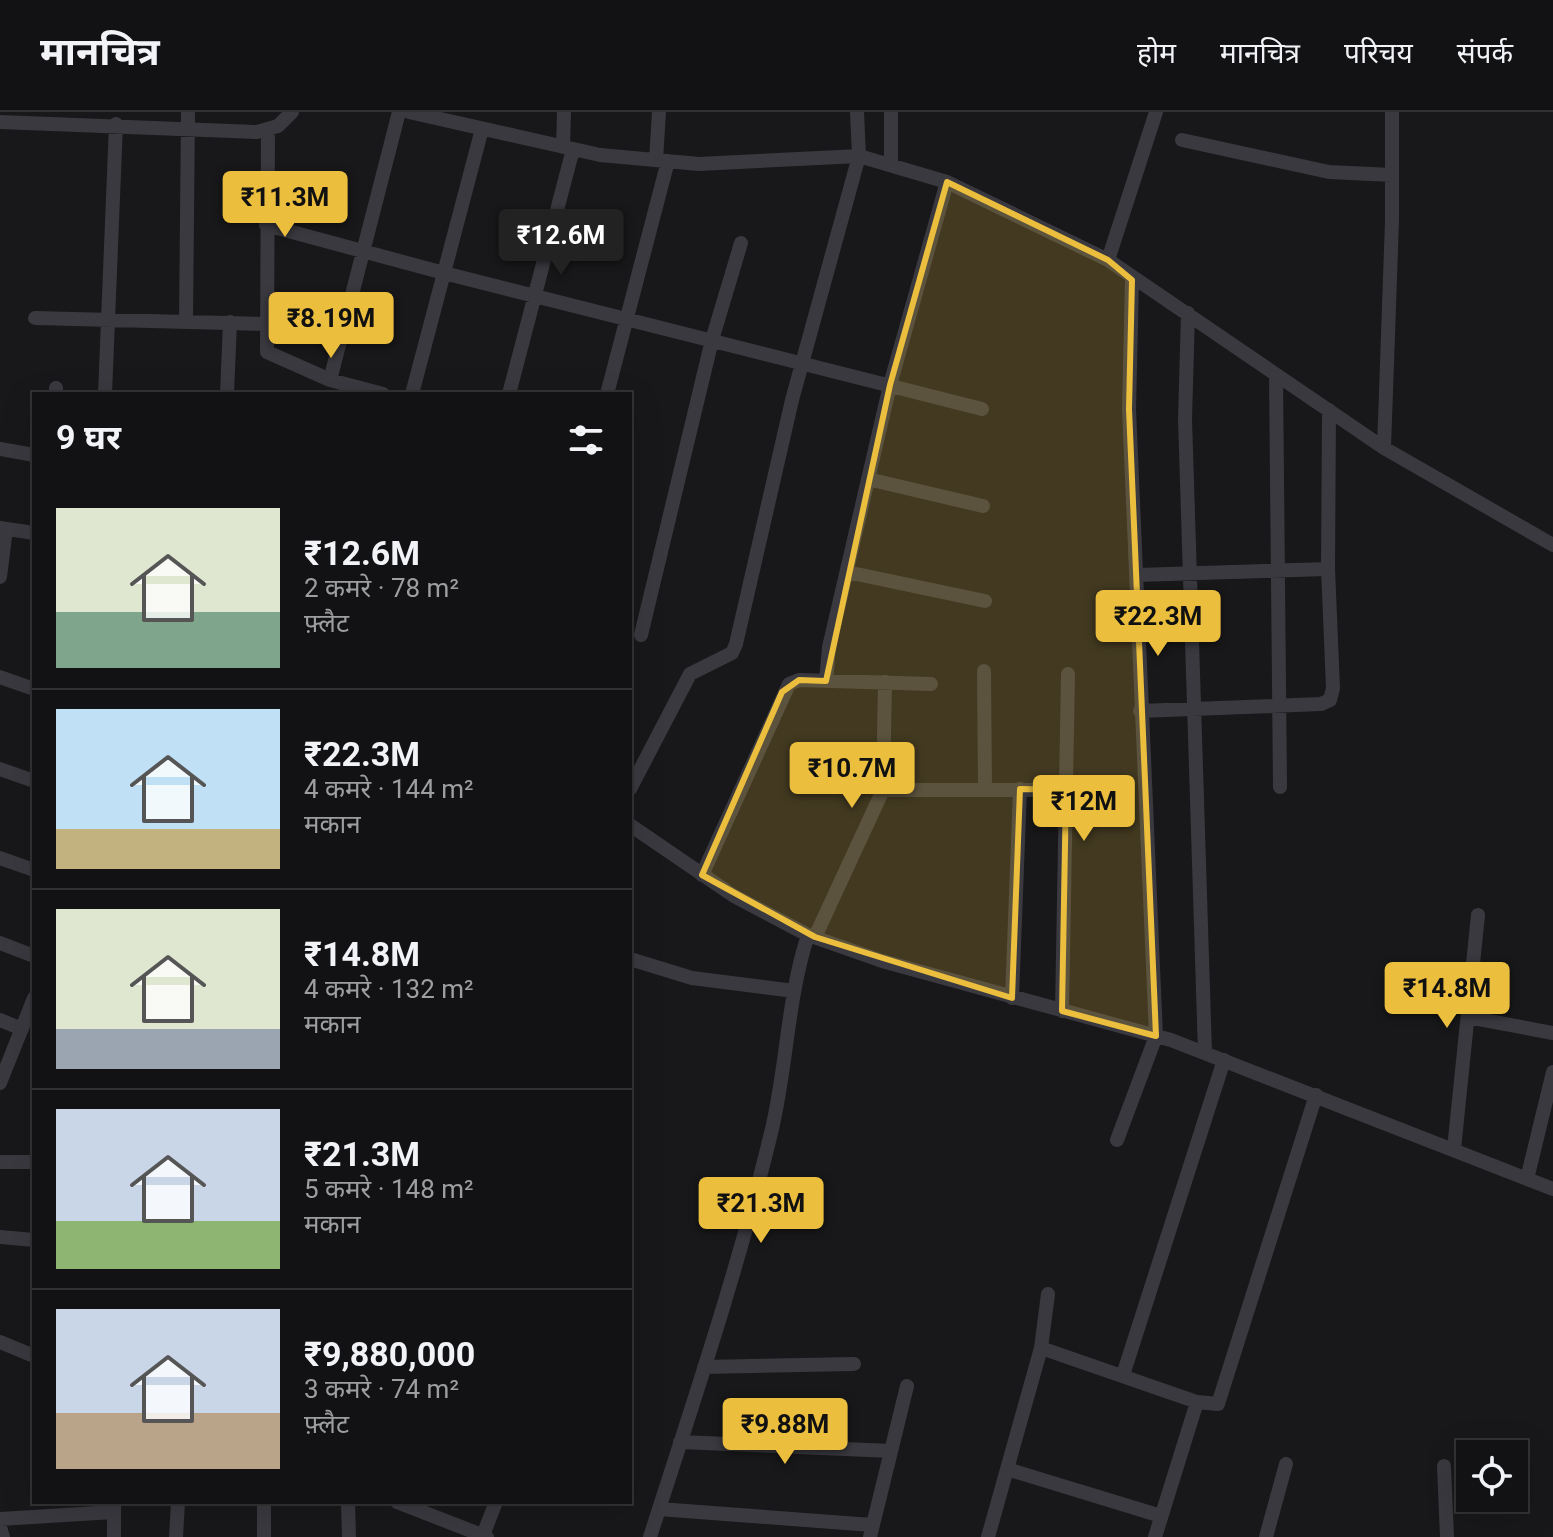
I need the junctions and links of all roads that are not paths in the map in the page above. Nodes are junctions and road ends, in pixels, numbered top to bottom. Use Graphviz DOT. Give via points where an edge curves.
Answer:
graph roads {
  1 [pos="292,112"];
  2 [pos="399,112"];
  3 [pos="409,112"];
  4 [pos="564,112"];
  5 [pos="659,112"];
  6 [pos="857,112"];
  7 [pos="891,112"];
  8 [pos="1156,112"];
  9 [pos="1392,112"];
  10 [pos="25,117"];
  11 [pos="188,119"];
  12 [pos="464,119"];
  13 [pos="122,120"];
  14 [pos="0,122"];
  15 [pos="482,129"];
  16 [pos="268,130"];
  17 [pos="1182,140"];
  18 [pos="568,148"];
  19 [pos="859,156"];
  20 [pos="662,161"];
  21 [pos="891,164"];
  22 [pos="1392,175"];
  23 [pos="947,182"];
  24 [pos="266,225"];
  25 [pos="741,243"];
  26 [pos="363,253"];
  27 [pos="1108,260"];
  28 [pos="444,273"];
  29 [pos="1132,280"];
  30 [pos="536,297"];
  31 [pos="1188,313"];
  32 [pos="35,318"];
  33 [pos="626,319"];
  34 [pos="109,320"];
  35 [pos="186,321"];
  36 [pos="230,322"];
  37 [pos="265,324"];
  38 [pos="712,340"];
  39 [pos="802,363"];
  40 [pos="1276,375"];
  41 [pos="330,380"];
  42 [pos="890,385"];
  43 [pos="105,392"];
  44 [pos="227,392"];
  45 [pos="375,392"];
  46 [pos="413,392"];
  47 [pos="510,392"];
  48 [pos="608,392"];
  49 [pos="982,409"];
  50 [pos="1329,410"];
  51 [pos="1384,448"];
  52 [pos="0,449"];
  53 [pos="32,455"];
  54 [pos="868,479"];
  55 [pos="983,506"];
  56 [pos="3,528"];
  57 [pos="32,533"];
  58 [pos="1553,545"];
  59 [pos="1328,569"];
  60 [pos="1276,571"];
  61 [pos="847,572"];
  62 [pos="1189,573"];
  63 [pos="1137,575"];
  64 [pos="0,577"];
  65 [pos="985,601"];
  66 [pos="641,635"];
  67 [pos="984,671"];
  68 [pos="1068,674"];
  69 [pos="0,677"];
  70 [pos="826,681"];
  71 [pos="885,682"];
  72 [pos="931,684"];
  73 [pos="32,688"];
  74 [pos="1279,705"];
  75 [pos="1195,710"];
  76 [pos="1140,711"];
  77 [pos="0,769"];
  78 [pos="32,780"];
  79 [pos="632,785"];
  80 [pos="1280,787"];
  81 [pos="985,789"];
  82 [pos="1020,789"];
  83 [pos="883,790"];
  84 [pos="1066,790"];
  85 [pos="632,826"];
  86 [pos="0,858"];
  87 [pos="32,869"];
  88 [pos="702,875"];
  89 [pos="1478,915"];
  90 [pos="811,936"];
  91 [pos="0,943"];
  92 [pos="32,955"];
  93 [pos="632,960"];
  94 [pos="794,991"];
  95 [pos="1012,998"];
  96 [pos="32,1003"];
  97 [pos="1062,1011"];
  98 [pos="1468,1017"];
  99 [pos="0,1020"];
  100 [pos="22,1029"];
  101 [pos="1553,1033"];
  102 [pos="1156,1036"];
  103 [pos="1205,1053"];
  104 [pos="1224,1060"];
  105 [pos="1553,1072"];
  106 [pos="0,1082"];
  107 [pos="1316,1095"];
  108 [pos="1117,1140"];
  109 [pos="1454,1149"];
  110 [pos="0,1162"];
  111 [pos="32,1162"];
  112 [pos="1527,1179"];
  113 [pos="1553,1189"];
  114 [pos="0,1237"];
  115 [pos="32,1240"];
  116 [pos="1048,1294"];
  117 [pos="0,1342"];
  118 [pos="1041,1348"];
  119 [pos="32,1355"];
  120 [pos="854,1364"];
  121 [pos="704,1367"];
  122 [pos="1123,1375"];
  123 [pos="907,1386"];
  124 [pos="1197,1402"];
  125 [pos="680,1442"];
  126 [pos="891,1451"];
  127 [pos="1286,1464"];
  128 [pos="1444,1466"];
  129 [pos="1007,1469"];
  130 [pos="178,1504"];
  131 [pos="264,1504"];
  132 [pos="348,1504"];
  133 [pos="402,1504"];
  134 [pos="495,1504"];
  135 [pos="114,1507"];
  136 [pos="659,1509"];
  137 [pos="1161,1516"];
  138 [pos="0,1519"];
  139 [pos="0,1527"];
  140 [pos="871,1531"];
  141 [pos="485,1536"];
  142 [pos="3,1537"];
  143 [pos="114,1537"];
  144 [pos="176,1537"];
  145 [pos="264,1537"];
  146 [pos="349,1537"];
  147 [pos="650,1537"];
  148 [pos="988,1537"];
  149 [pos="1155,1537"];
  150 [pos="1266,1537"];
  151 [pos="1447,1537"];
  1 -- 16 [label="street"];
  2 -- 26 [label="street"];
  3 -- 12 [label="street"];
  4 -- 18 [label="street"];
  5 -- 20 [label="street"];
  6 -- 19 [label="street"];
  7 -- 21 [label="street"];
  8 -- 27 [label="street"];
  9 -- 22 [label="street"];
  10 -- 13 [label="street"];
  10 -- 14 [label="street"];
  11 -- 13 [label="street"];
  11 -- 16 [label="street"];
  11 -- 35 [label="street"];
  12 -- 15 [label="street"];
  13 -- 34 [label="street"];
  15 -- 18 [label="street"];
  15 -- 28 [label="street"];
  16 -- 24 [label="street"];
  17 -- 22 [label="street" via="1329,172"];
  18 -- 20 [label="street"];
  18 -- 30 [label="street"];
  19 -- 20 [label="street"];
  19 -- 21 [label="street"];
  19 -- 39 [label="street"];
  20 -- 33 [label="street"];
  21 -- 23 [label="street"];
  22 -- 51 [label="street"];
  23 -- 27 [label="street"];
  23 -- 42 [label="street"];
  24 -- 26 [label="street"];
  24 -- 37 [label="street"];
  25 -- 38 [label="street"];
  26 -- 28 [label="street"];
  26 -- 41 [label="street"];
  27 -- 29 [label="street"];
  28 -- 30 [label="street"];
  28 -- 46 [label="street"];
  29 -- 31 [label="street"];
  29 -- 63 [label="street" via="1129,409"];
  30 -- 33 [label="street"];
  30 -- 47 [label="street"];
  31 -- 40 [label="street"];
  31 -- 62 [label="street"];
  32 -- 34 [label="street"];
  33 -- 38 [label="street"];
  33 -- 48 [label="street"];
  34 -- 35 [label="street"];
  34 -- 43 [label="street"];
  35 -- 36 [label="street"];
  36 -- 37 [label="street"];
  36 -- 44 [label="street"];
  37 -- 41 [label="street" via="267,352"];
  38 -- 39 [label="street"];
  38 -- 66 [label="street"];
  39 -- 42 [label="street"];
  39 -- 79 [label="street" via="736,644 732,653 690,674"];
  40 -- 50 [label="street"];
  40 -- 60 [label="street"];
  41 -- 45 [label="street"];
  42 -- 49 [label="street"];
  42 -- 54 [label="street"];
  50 -- 51 [label="street"];
  50 -- 59 [label="street"];
  51 -- 58 [label="street"];
  52 -- 53 [label="street"];
  54 -- 55 [label="street"];
  54 -- 61 [label="street"];
  56 -- 57 [label="street"];
  56 -- 64 [label="street"];
  59 -- 60 [label="street"];
  59 -- 74 [label="street" via="1330,700"];
  60 -- 62 [label="street"];
  60 -- 74 [label="street"];
  61 -- 65 [label="street"];
  61 -- 70 [label="street"];
  62 -- 63 [label="street"];
  62 -- 75 [label="street"];
  63 -- 76 [label="street"];
  67 -- 81 [label="street"];
  68 -- 84 [label="street"];
  69 -- 73 [label="street"];
  70 -- 71 [label="street"];
  70 -- 88 [label="street" via="799,680 782,692"];
  71 -- 72 [label="street"];
  71 -- 83 [label="street"];
  74 -- 75 [label="street"];
  74 -- 80 [label="street"];
  75 -- 76 [label="street"];
  75 -- 103 [label="street"];
  76 -- 102 [label="street"];
  77 -- 78 [label="street"];
  81 -- 82 [label="street"];
  81 -- 83 [label="street"];
  82 -- 84 [label="street"];
  82 -- 95 [label="street"];
  83 -- 90 [label="street"];
  84 -- 97 [label="street"];
  85 -- 88 [label="street"];
  86 -- 87 [label="street"];
  88 -- 90 [label="street"];
  89 -- 98 [label="street"];
  90 -- 94 [label="street"];
  90 -- 95 [label="street"];
  91 -- 92 [label="street"];
  93 -- 94 [label="street" via="692,978"];
  94 -- 121 [label="street" via="771,1131"];
  95 -- 97 [label="street"];
  96 -- 100 [label="street"];
  97 -- 102 [label="street"];
  98 -- 101 [label="street"];
  98 -- 109 [label="street"];
  99 -- 100 [label="street"];
  100 -- 106 [label="street"];
  102 -- 103 [label="street"];
  102 -- 108 [label="street"];
  103 -- 104 [label="street"];
  104 -- 107 [label="street"];
  104 -- 122 [label="street"];
  105 -- 112 [label="street"];
  107 -- 109 [label="street"];
  107 -- 124 [label="street" via="1222,1399 1218,1404"];
  109 -- 112 [label="street"];
  110 -- 111 [label="street"];
  112 -- 113 [label="street"];
  114 -- 115 [label="street"];
  116 -- 118 [label="street"];
  117 -- 119 [label="street"];
  118 -- 122 [label="street"];
  118 -- 129 [label="street"];
  120 -- 121 [label="street"];
  121 -- 125 [label="street"];
  122 -- 124 [label="street"];
  123 -- 126 [label="street"];
  124 -- 137 [label="street"];
  125 -- 126 [label="street"];
  125 -- 136 [label="street"];
  126 -- 140 [label="street"];
  127 -- 150 [label="street"];
  128 -- 151 [label="street"];
  129 -- 137 [label="street"];
  129 -- 148 [label="street"];
  130 -- 144 [label="street"];
  131 -- 145 [label="street"];
  132 -- 146 [label="street"];
  133 -- 141 [label="street"];
  134 -- 141 [label="street"];
  135 -- 138 [label="street"];
  135 -- 143 [label="street"];
  136 -- 140 [label="street"];
  136 -- 147 [label="street"];
  137 -- 149 [label="street"];
  139 -- 142 [label="street"];
}
